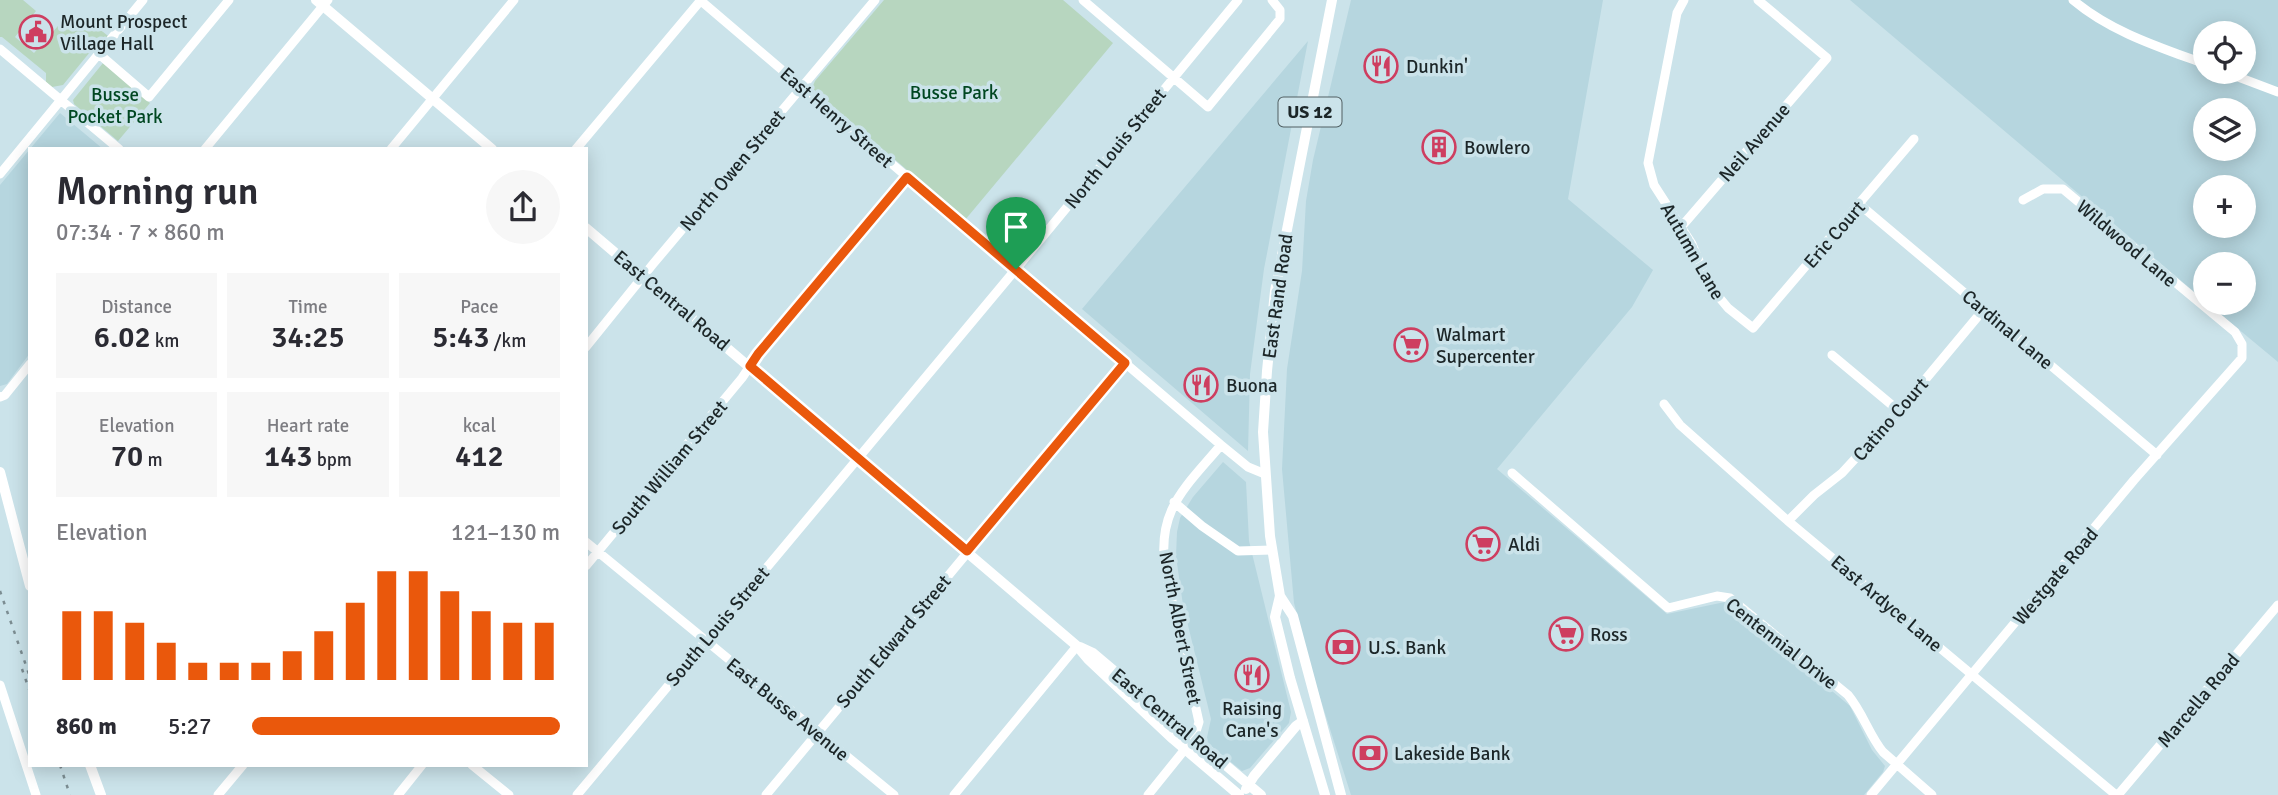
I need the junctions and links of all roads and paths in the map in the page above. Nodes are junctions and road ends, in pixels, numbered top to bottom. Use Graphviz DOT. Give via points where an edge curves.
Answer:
graph roads {
  1 [pos="144,0"];
  2 [pos="229,0"];
  3 [pos="514,0"];
  4 [pos="701,0"];
  5 [pos="875,0"];
  6 [pos="1083,0"];
  7 [pos="1238,0"];
  8 [pos="1272,0"];
  9 [pos="1332,0"];
  10 [pos="1684,0"];
  11 [pos="1758,0"];
  12 [pos="2073,0"];
  13 [pos="322,2"];
  14 [pos="0,49"];
  15 [pos="99,54"];
  16 [pos="2193,60"];
  17 [pos="1173,77"];
  18 [pos="2256,84"];
  19 [pos="801,87"];
  20 [pos="2278,92"];
  21 [pos="432,98"];
  22 [pos="61,100"];
  23 [pos="1914,139"];
  24 [pos="117,147"];
  25 [pos="207,147"];
  26 [pos="393,147"];
  27 [pos="490,147"];
  28 [pos="578,147"];
  29 [pos="0,174"];
  30 [pos="907,177"];
  31 [pos="2023,200"];
  32 [pos="1859,204"];
  33 [pos="1682,226"];
  34 [pos="588,230"];
  35 [pos="1016,269"];
  36 [pos="643,276"];
  37 [pos="1984,309"];
  38 [pos="1753,328"];
  39 [pos="588,345"];
  40 [pos="1832,355"];
  41 [pos="2242,358"];
  42 [pos="1125,363"];
  43 [pos="28,366"];
  44 [pos="750,366"];
  45 [pos="0,397"];
  46 [pos="1664,404"];
  47 [pos="1899,411"];
  48 [pos="1221,445"];
  49 [pos="2157,455"];
  50 [pos="857,458"];
  51 [pos="0,472"];
  52 [pos="1512,473"];
  53 [pos="1265,474"];
  54 [pos="1174,502"];
  55 [pos="1788,521"];
  56 [pos="588,544"];
  57 [pos="1272,550"];
  58 [pos="967,551"];
  59 [pos="598,552"];
  60 [pos="588,564"];
  61 [pos="28,578"];
  62 [pos="1280,596"];
  63 [pos="2278,605"];
  64 [pos="705,641"];
  65 [pos="1077,646"];
  66 [pos="1973,675"];
  67 [pos="0,685"];
  68 [pos="1303,721"];
  69 [pos="818,732"];
  70 [pos="1190,743"];
  71 [pos="1897,765"];
  72 [pos="91,767"];
  73 [pos="241,767"];
  74 [pos="420,767"];
  75 [pos="474,767"];
  76 [pos="1248,784"];
  77 [pos="37,795"];
  78 [pos="101,795"];
  79 [pos="218,795"];
  80 [pos="398,795"];
  81 [pos="509,795"];
  82 [pos="577,795"];
  83 [pos="766,795"];
  84 [pos="894,795"];
  85 [pos="954,795"];
  86 [pos="1147,795"];
  87 [pos="1241,795"];
  88 [pos="1261,795"];
  89 [pos="1325,795"];
  90 [pos="1341,795"];
  91 [pos="1871,795"];
  92 [pos="1932,795"];
  93 [pos="2117,795"];
  1 -- 15 [label="street"];
  2 -- 15 [label="street" via="149,97"];
  3 -- 21 [label="street"];
  4 -- 19 [label="street, East Henry Street"];
  4 -- 28 [label="street"];
  5 -- 19 [label="street, North Owen Street"];
  6 -- 17 [label="street"];
  7 -- 17 [label="street, North Louis Street"];
  8 -- 17 [label="street" via="1280,19 1208,107"];
  9 -- 53 [label="main road, East Rand Road / US 12" via="1275,291 1263,432"];
  10 -- 33 [label="street, Autumn Lane" via="1677,13 1648,163 1654,185"];
  11 -- 33 [label="street, Neil Avenue" via="1827,58"];
  12 -- 16 [label="street" via="2116,29"];
  13 -- 21 [label="main road"];
  13 -- 25 [label="street"];
  14 -- 22 [label="street"];
  15 -- 22 [label="street"];
  17 -- 35 [label="street, North Louis Street"];
  18 -- 20 [label="street"];
  19 -- 30 [label="street, East Henry Street"];
  19 -- 36 [label="street, North Owen Street"];
  21 -- 26 [label="street"];
  21 -- 27 [label="main road"];
  22 -- 24 [label="street"];
  22 -- 29 [label="street"];
  23 -- 32 [label="street, Eric Court"];
  30 -- 35 [label="street, East Henry Street"];
  30 -- 44 [label="street, South William Street"];
  31 -- 41 [label="street, Wildwood Lane" via="2042,189 2063,189 2235,332 2242,344"];
  32 -- 37 [label="street, Cardinal Lane"];
  32 -- 38 [label="street, Eric Court"];
  33 -- 38 [label="street, Autumn Lane" via="1709,285"];
  34 -- 36 [label="main road, East Central Road"];
  35 -- 42 [label="street, East Henry Street"];
  35 -- 50 [label="street, North Louis Street"];
  36 -- 39 [label="street, North Owen Street"];
  36 -- 44 [label="main road, East Central Road"];
  37 -- 47 [label="street, Catino Court"];
  37 -- 49 [label="street, Cardinal Lane"];
  40 -- 47 [label="street"];
  41 -- 49 [label="street, Westgate Road"];
  42 -- 48 [label="street, East Henry Street"];
  42 -- 58 [label="street, South Edward Street"];
  43 -- 45 [label="street"];
  44 -- 50 [label="main road, East Central Road"];
  44 -- 59 [label="street, South William Street"];
  46 -- 55 [label="street, East Ardyce Lane" via="1680,425"];
  47 -- 55 [label="street, Catino Court" via="1842,473"];
  48 -- 53 [label="street, East Henry Street" via="1248,467"];
  48 -- 54 [label="street, North Albert Street"];
  49 -- 66 [label="street, Westgate Road"];
  50 -- 58 [label="main road, East Central Road"];
  50 -- 64 [label="street, South Louis Street"];
  51 -- 61 [label="main road"];
  52 -- 71 [label="street, Centennial Drive" via="1668,608 1717,596 1730,598 1849,695 1877,745"];
  53 -- 57 [label="main road, East Rand Road / US 12"];
  54 -- 57 [label="street" via="1238,551"];
  54 -- 70 [label="street, North Albert Street" via="1164,531 1164,564 1198,716 1199,725"];
  55 -- 66 [label="street, East Ardyce Lane"];
  56 -- 59 [label="street, East Busse Avenue"];
  57 -- 62 [label="main road, East Rand Road / US 12"];
  58 -- 65 [label="main road, East Central Road"];
  58 -- 69 [label="street, South Edward Street"];
  59 -- 60 [label="street, South William Street"];
  59 -- 64 [label="street, East Busse Avenue"];
  62 -- 68 [label="main road, East Rand Road / US 12" via="1275,617"];
  62 -- 90 [label="main road, East Rand Road / US 12" via="1293,616"];
  63 -- 93 [label="street, Marcella Road"];
  64 -- 69 [label="street, East Busse Avenue"];
  64 -- 82 [label="street, South Louis Street"];
  65 -- 70 [label="main road, East Central Road"];
  65 -- 85 [label="street"];
  66 -- 71 [label="street, Westgate Road"];
  66 -- 93 [label="street, East Ardyce Lane"];
  67 -- 77 [label="street"];
  68 -- 76 [label="main road"];
  68 -- 89 [label="main road, East Rand Road / US 12"];
  69 -- 83 [label="street, South Edward Street"];
  69 -- 84 [label="street, East Busse Avenue"];
  70 -- 76 [label="main road, East Central Road"];
  70 -- 86 [label="street"];
  70 -- 87 [label="main road, East Central Road"];
  71 -- 91 [label="street, Westgate Road"];
  71 -- 92 [label="street"];
  72 -- 78 [label="main road"];
  73 -- 79 [label="street"];
  74 -- 80 [label="street"];
  75 -- 81 [label="street"];
  76 -- 87 [label="main road"];
  76 -- 88 [label="main road, East Central Road"];
}
